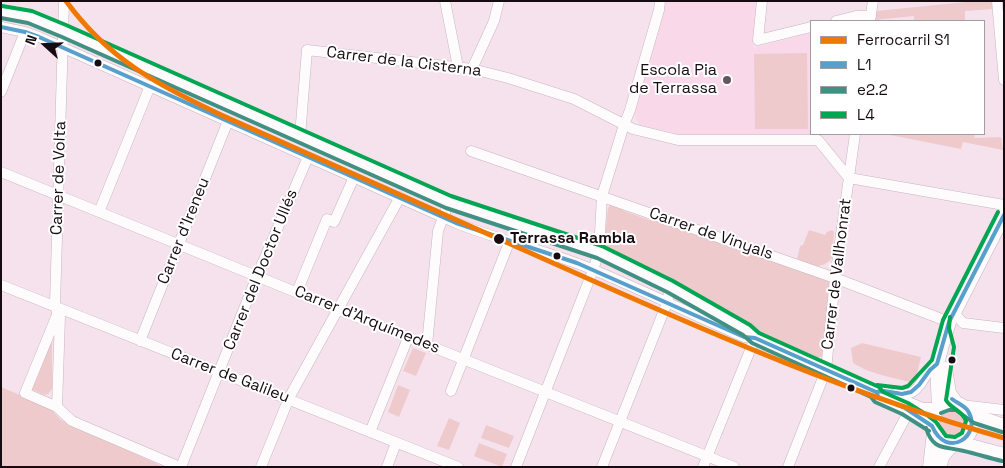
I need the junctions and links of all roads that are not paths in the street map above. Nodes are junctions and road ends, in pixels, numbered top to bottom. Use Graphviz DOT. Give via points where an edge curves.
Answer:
graph roads {
  1 [pos="64,1"];
  2 [pos="445,1"];
  3 [pos="500,1"];
  4 [pos="660,1"];
  5 [pos="762,1"];
  6 [pos="874,1"];
  7 [pos="998,1"];
  8 [pos="1,12"];
  9 [pos="871,18"];
  10 [pos="840,20"];
  11 [pos="1,27"];
  12 [pos="810,27"];
  13 [pos="64,30"];
  14 [pos="25,32"];
  15 [pos="64,47"];
  16 [pos="458,67"];
  17 [pos="472,69"];
  18 [pos="1004,80"];
  19 [pos="150,86"];
  20 [pos="1,92"];
  21 [pos="228,121"];
  22 [pos="624,125"];
  23 [pos="855,135"];
  24 [pos="300,136"];
  25 [pos="471,151"];
  26 [pos="308,157"];
  27 [pos="1,172"];
  28 [pos="354,177"];
  29 [pos="849,178"];
  30 [pos="59,195"];
  31 [pos="602,196"];
  32 [pos="400,198"];
  33 [pos="450,202"];
  34 [pos="1004,205"];
  35 [pos="99,212"];
  36 [pos="1004,215"];
  37 [pos="443,218"];
  38 [pos="510,240"];
  39 [pos="178,245"];
  40 [pos="599,252"];
  41 [pos="594,270"];
  42 [pos="257,276"];
  43 [pos="835,278"];
  44 [pos="1,285"];
  45 [pos="670,286"];
  46 [pos="297,292"];
  47 [pos="667,303"];
  48 [pos="57,307"];
  49 [pos="337,309"];
  50 [pos="953,317"];
  51 [pos="1004,328"];
  52 [pos="408,338"];
  53 [pos="755,338"];
  54 [pos="140,341"];
  55 [pos="428,345"];
  56 [pos="463,359"];
  57 [pos="937,364"];
  58 [pos="826,370"];
  59 [pos="220,372"];
  60 [pos="451,391"];
  61 [pos="545,392"];
  62 [pos="881,392"];
  63 [pos="289,398"];
  64 [pos="57,407"];
  65 [pos="962,407"];
  66 [pos="938,408"];
  67 [pos="1004,410"];
  68 [pos="909,411"];
  69 [pos="619,420"];
  70 [pos="1004,426"];
  71 [pos="933,429"];
  72 [pos="370,432"];
  73 [pos="396,443"];
  74 [pos="956,443"];
  75 [pos="1004,455"];
  76 [pos="708,456"];
  77 [pos="180,467"];
  78 [pos="261,467"];
  79 [pos="387,467"];
  80 [pos="458,467"];
  81 [pos="516,467"];
  82 [pos="602,467"];
  83 [pos="704,467"];
  84 [pos="734,467"];
  85 [pos="788,467"];
  86 [pos="879,467"];
  87 [pos="930,467"];
  88 [pos="939,467"];
  1 -- 13 [label="street, Carrer de Volta"];
  2 -- 16 [label="street"];
  3 -- 17 [label="street"];
  4 -- 22 [label="street"];
  5 -- 12 [label="street" via="758,40"];
  6 -- 9 [label="street"];
  7 -- 18 [label="street"];
  8 -- 13 [label="street" via="30,17"];
  9 -- 10 [label="street" via="856,16"];
  11 -- 14 [label="street"];
  13 -- 15 [label="street, Carrer de Volta"];
  13 -- 24 [label="street"];
  14 -- 15 [label="street"];
  14 -- 20 [label="street"];
  15 -- 19 [label="street"];
  15 -- 30 [label="street, Carrer de Volta"];
  16 -- 17 [label="street, Carrer de la Cisterna"];
  16 -- 24 [label="street, Carrer de la Cisterna" via="307,50"];
  17 -- 22 [label="street, Carrer de la Cisterna" via="574,99"];
  19 -- 21 [label="street"];
  19 -- 35 [label="street"];
  21 -- 26 [label="street"];
  21 -- 39 [label="street, Carrer d'Ireneu"];
  22 -- 29 [label="street, Carrer de la Cisterna" via="678,140 818,140"];
  22 -- 31 [label="street"];
  23 -- 29 [label="street, Carrer de Vallhonrat"];
  24 -- 33 [label="street"];
  25 -- 31 [label="street, Carrer de Vinyals"];
  26 -- 28 [label="street"];
  26 -- 42 [label="street, Carrer del Doctor Ullés"];
  27 -- 30 [label="street, Carrer d'Arquímedes"];
  28 -- 32 [label="street"];
  28 -- 46 [label="street" via="334,222 327,219"];
  29 -- 34 [label="street"];
  29 -- 43 [label="street, Carrer de Vallhonrat"];
  30 -- 35 [label="street, Carrer d'Arquímedes"];
  30 -- 48 [label="street, Carrer de Volta"];
  31 -- 40 [label="street"];
  31 -- 43 [label="street, Carrer de Vinyals"];
  32 -- 37 [label="street"];
  32 -- 49 [label="street"];
  33 -- 37 [label="street"];
  33 -- 40 [label="street"];
  35 -- 39 [label="street, Carrer d'Arquímedes"];
  36 -- 50 [label="street"];
  37 -- 38 [label="street" via="483,234"];
  37 -- 55 [label="street" via="438,231"];
  38 -- 41 [label="street"];
  38 -- 56 [label="street"];
  39 -- 42 [label="street, Carrer d'Arquímedes"];
  39 -- 54 [label="street, Carrer d'Ireneu"];
  40 -- 41 [label="street"];
  40 -- 45 [label="street"];
  41 -- 47 [label="street"];
  41 -- 61 [label="street"];
  42 -- 46 [label="street, Carrer d'Arquímedes"];
  42 -- 59 [label="street, Carrer del Doctor Ullés"];
  43 -- 50 [label="street, Carrer de Vinyals"];
  43 -- 58 [label="street, Carrer de Vallhonrat"];
  44 -- 48 [label="street, Carrer de Galileu"];
  45 -- 47 [label="street"];
  45 -- 53 [label="street" via="747,330"];
  46 -- 49 [label="street, Carrer d'Arquímedes"];
  47 -- 53 [label="street" via="744,337"];
  47 -- 69 [label="street"];
  48 -- 54 [label="street, Carrer de Galileu"];
  48 -- 64 [label="street, Carrer de Volta" via="60,316"];
  48 -- 64 [label="street" via="57,315 25,393"];
  49 -- 52 [label="street, Carrer d'Arquímedes"];
  49 -- 63 [label="street"];
  50 -- 51 [label="street, Carrer de Vinyals" via="963,323"];
  50 -- 57 [label="street"];
  50 -- 65 [label="street" via="944,365 949,393"];
  52 -- 55 [label="street, Carrer d'Arquímedes"];
  52 -- 72 [label="street"];
  53 -- 58 [label="street"];
  53 -- 76 [label="street"];
  54 -- 59 [label="street, Carrer de Galileu"];
  55 -- 56 [label="street, Carrer d'Arquímedes"];
  56 -- 60 [label="street"];
  56 -- 61 [label="street, Carrer d'Arquímedes"];
  57 -- 62 [label="street" via="909,394"];
  57 -- 66 [label="street"];
  58 -- 62 [label="street"];
  58 -- 85 [label="street, Carrer de Vallhonrat"];
  59 -- 63 [label="street, Carrer de Galileu"];
  59 -- 77 [label="street, Carrer del Doctor Ullés"];
  61 -- 69 [label="street, Carrer d'Arquímedes"];
  61 -- 81 [label="street"];
  62 -- 66 [label="street" via="923,408"];
  62 -- 68 [label="street" via="878,397"];
  63 -- 72 [label="street, Carrer de Galileu"];
  63 -- 78 [label="street"];
  64 -- 77 [label="street" via="72,421"];
  65 -- 66 [label="street" via="946,404"];
  65 -- 67 [label="street"];
  65 -- 70 [label="street" via="986,421"];
  65 -- 74 [label="street" via="972,420 972,430"];
  66 -- 71 [label="street" via="933,416"];
  68 -- 71 [label="street"];
  68 -- 86 [label="street"];
  69 -- 76 [label="street, Carrer d'Arquímedes"];
  69 -- 82 [label="street"];
  71 -- 74 [label="street" via="940,440"];
  71 -- 87 [label="street"];
  72 -- 73 [label="street, Carrer de Galileu"];
  73 -- 79 [label="street"];
  73 -- 80 [label="street, Carrer de Galileu"];
  74 -- 75 [label="street"];
  74 -- 88 [label="street" via="943,455"];
  76 -- 83 [label="street"];
  76 -- 84 [label="street, Carrer d'Arquímedes"];
}
